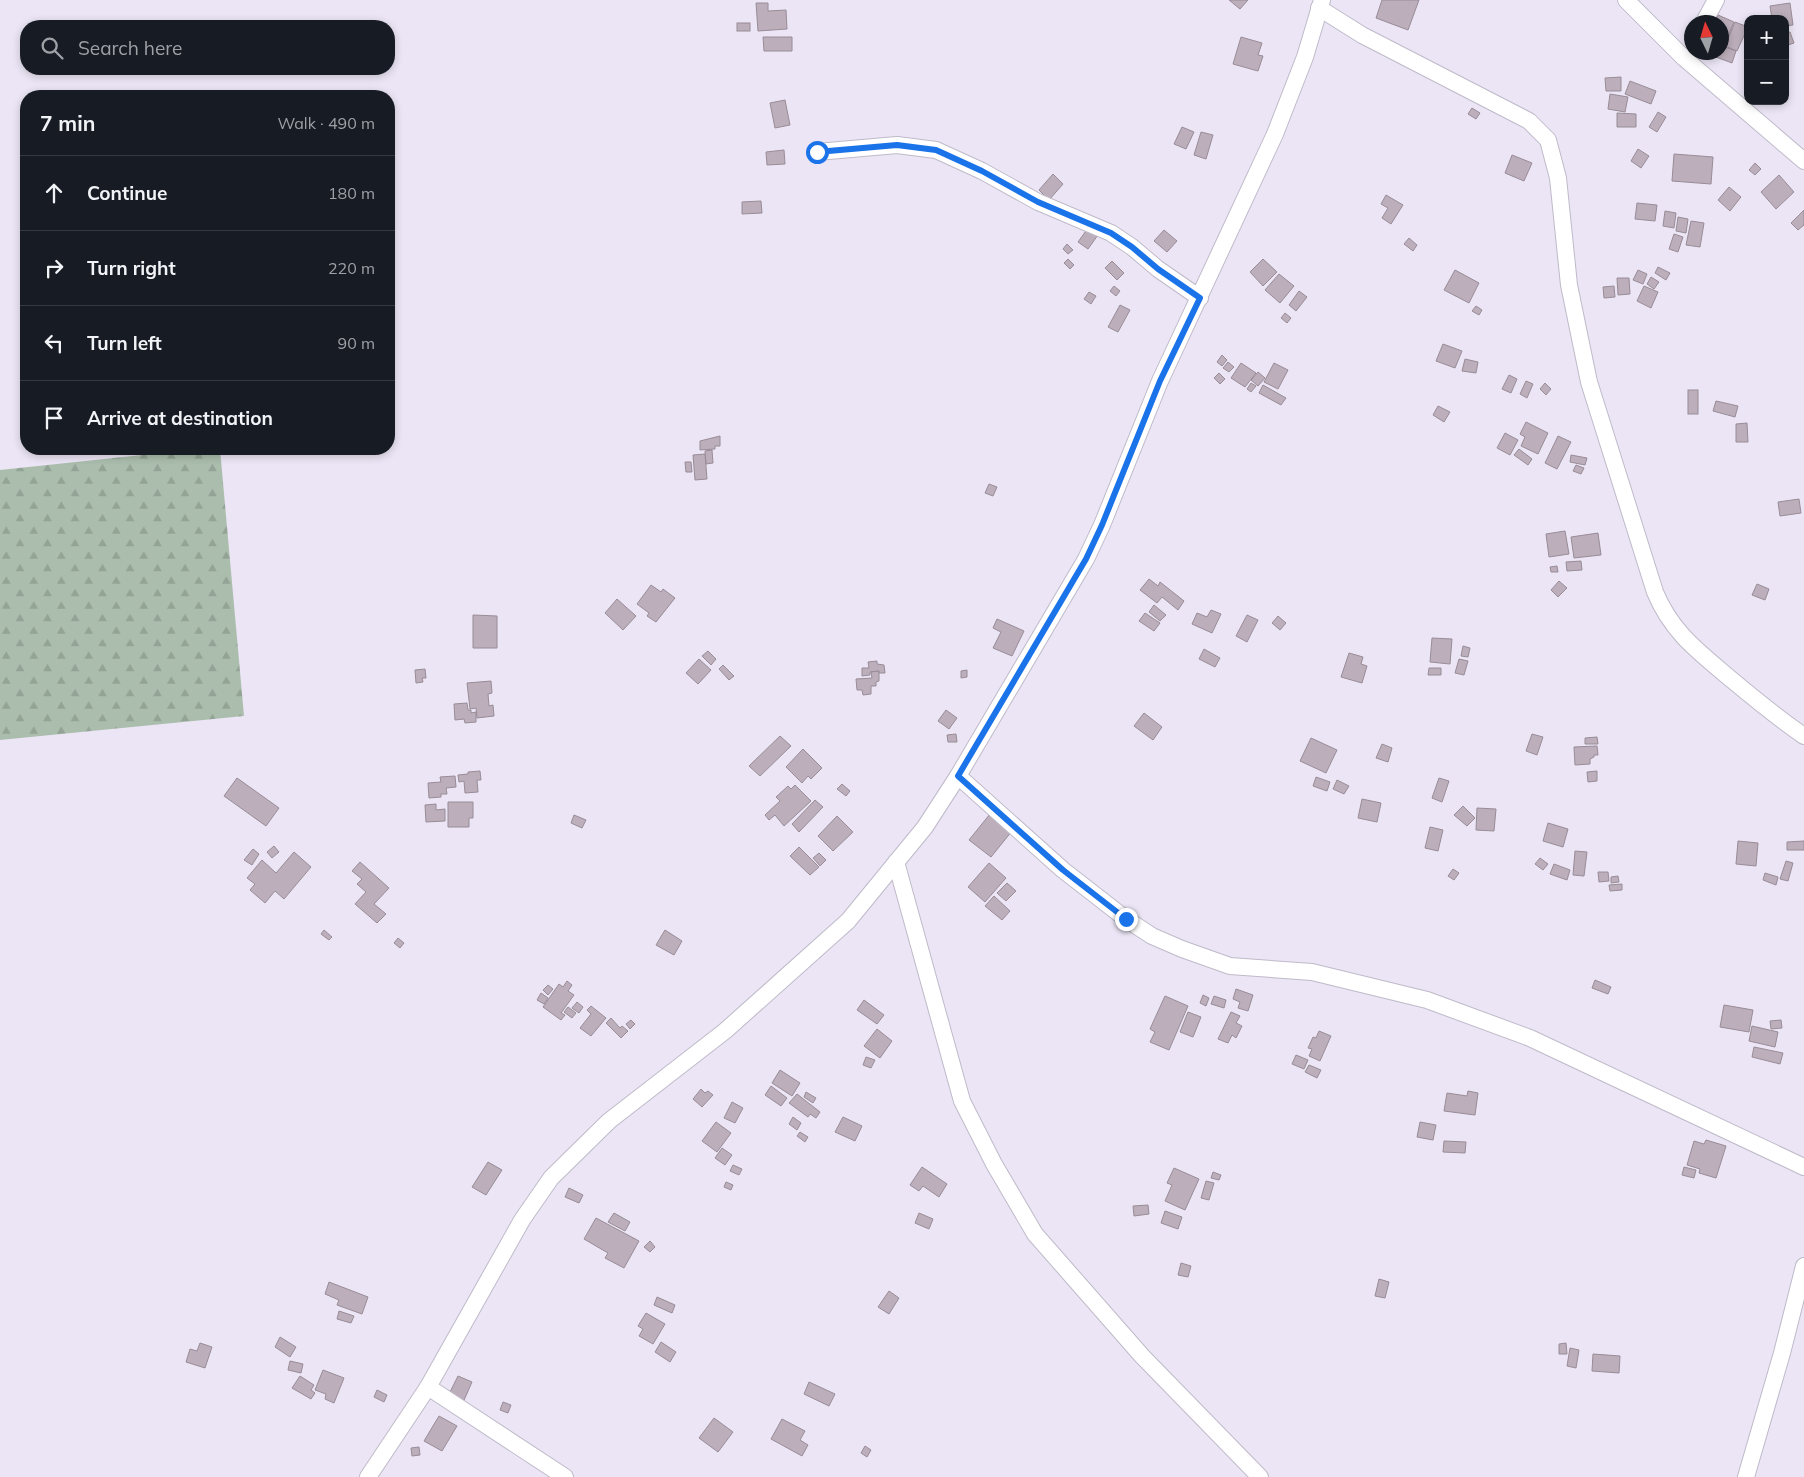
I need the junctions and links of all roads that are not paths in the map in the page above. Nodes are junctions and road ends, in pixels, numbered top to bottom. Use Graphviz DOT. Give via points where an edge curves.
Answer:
graph roads {
  1 [pos="1626,0"];
  2 [pos="1716,0"];
  3 [pos="1321,4"];
  4 [pos="1708,15"];
  5 [pos="1684,49"];
  6 [pos="1697,60"];
  7 [pos="817,152"];
  8 [pos="1804,161"];
  9 [pos="1200,298"];
  10 [pos="1804,736"];
  11 [pos="958,776"];
  12 [pos="896,862"];
  13 [pos="1804,1167"];
  14 [pos="1804,1266"];
  15 [pos="428,1387"];
  16 [pos="368,1477"];
  17 [pos="565,1477"];
  18 [pos="1260,1477"];
  19 [pos="1746,1477"];
  1 -- 5 [label="street"];
  2 -- 4 [label="street"];
  3 -- 9 [label="street" via="1305,57 1275,134"];
  3 -- 10 [label="street" via="1362,35 1529,121 1548,140 1558,178 1569,285 1588,382 1663,612 1684,639 1778,719"];
  6 -- 8 [label="street"];
  7 -- 9 [label="street" via="897,145 936,150 1038,202 1111,233"];
  9 -- 11 [label="street" via="1160,381 1086,559"];
  11 -- 12 [label="street" via="925,827"];
  11 -- 13 [label="street" via="1063,870 1152,936 1230,966 1312,972 1427,1000 1530,1038"];
  12 -- 15 [label="street" via="848,921 725,1031 609,1121 551,1178 522,1220"];
  12 -- 18 [label="street" via="962,1101 1035,1234 1142,1356"];
  14 -- 19 [label="street"];
  15 -- 16 [label="street"];
  15 -- 17 [label="street"];
}
